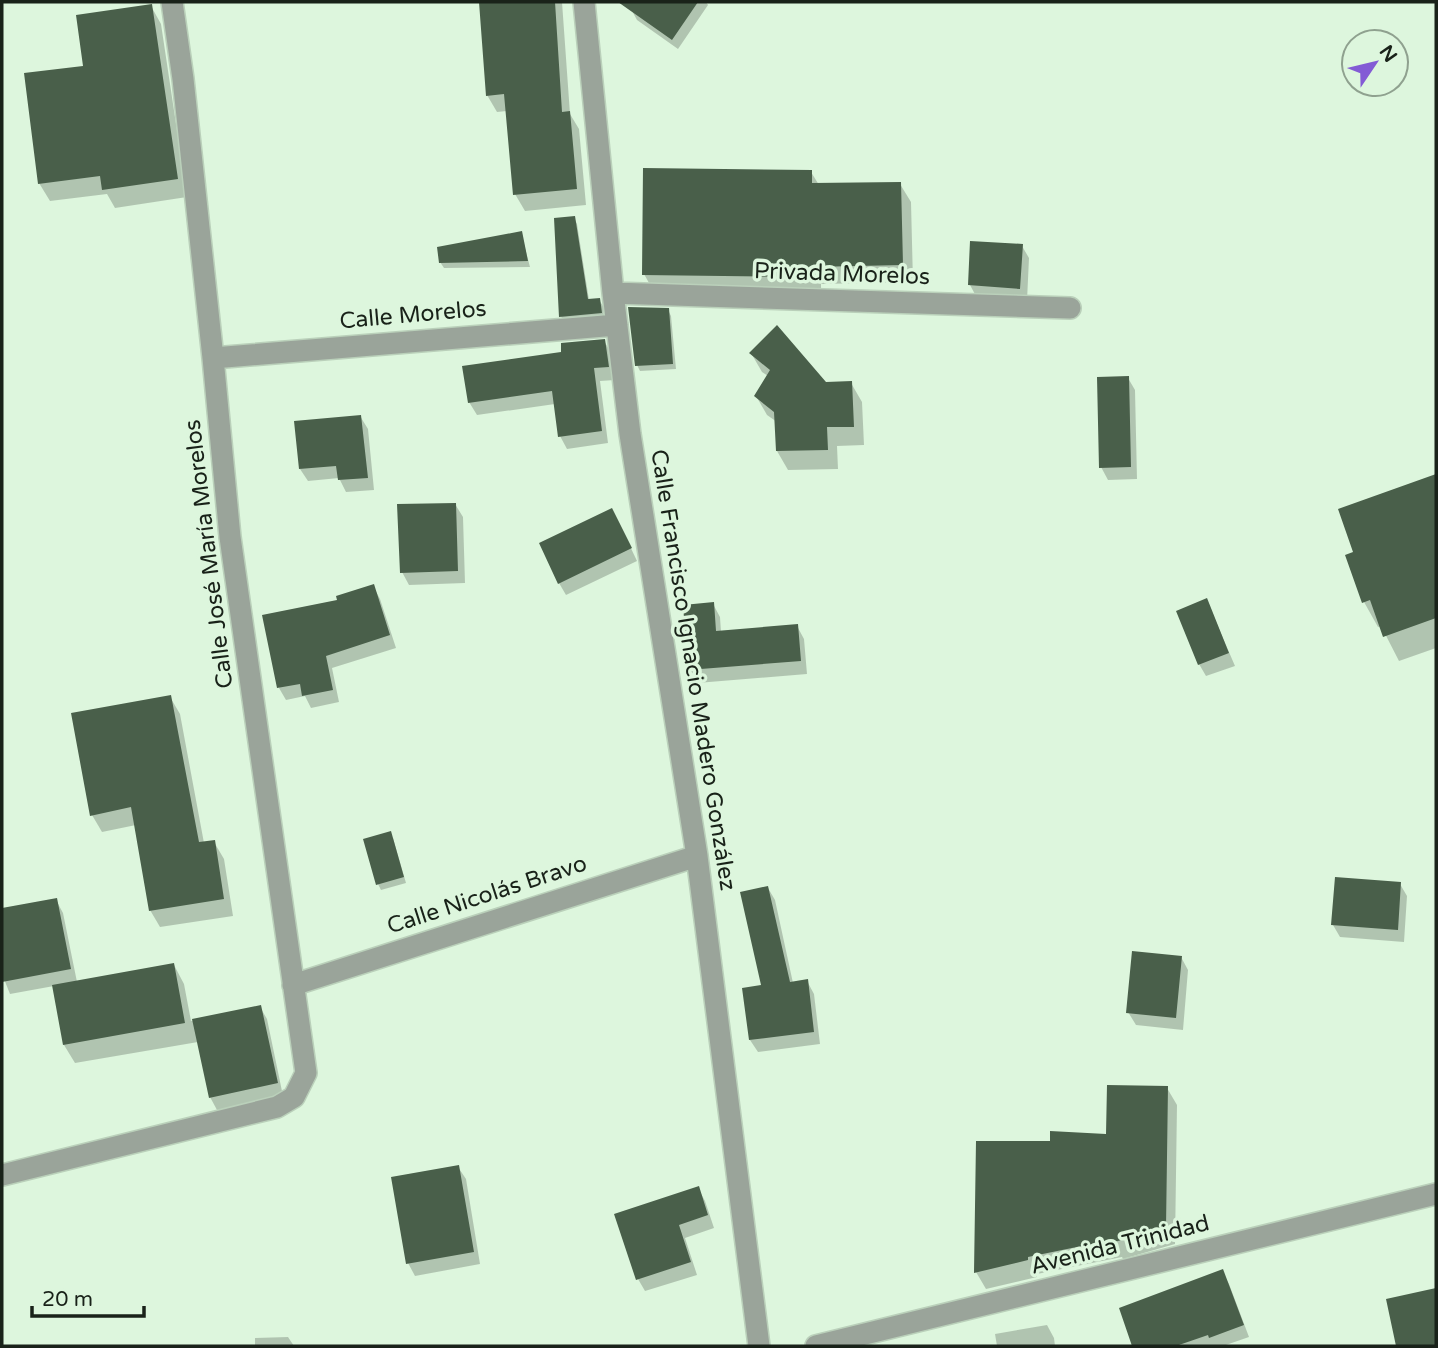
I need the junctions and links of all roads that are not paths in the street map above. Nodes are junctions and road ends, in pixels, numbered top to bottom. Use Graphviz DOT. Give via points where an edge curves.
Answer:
graph roads {
  1 [pos="172,2"];
  2 [pos="584,2"];
  3 [pos="613,293"];
  4 [pos="1070,308"];
  5 [pos="617,325"];
  6 [pos="213,358"];
  7 [pos="697,856"];
  8 [pos="293,985"];
  9 [pos="2,1175"];
  10 [pos="1436,1194"];
  11 [pos="759,1346"];
  12 [pos="816,1346"];
  1 -- 6 [label="street, Calle José María Morelos"];
  2 -- 3 [label="street, Calle Francisco Ignacio Madero González"];
  3 -- 4 [label="street, Privada Morelos"];
  3 -- 5 [label="street, Calle Francisco Ignacio Madero González"];
  5 -- 6 [label="street, Calle Morelos"];
  5 -- 7 [label="street, Calle Francisco Ignacio Madero González"];
  6 -- 8 [label="street, Calle José María Morelos" via="230,537"];
  7 -- 8 [label="street, Calle Nicolás Bravo"];
  7 -- 11 [label="street, Calle Francisco Ignacio Madero González"];
  8 -- 9 [label="street, Calle José María Morelos" via="306,1073 295,1097 277,1107"];
  10 -- 12 [label="street, Avenida Trinidad"];
}
